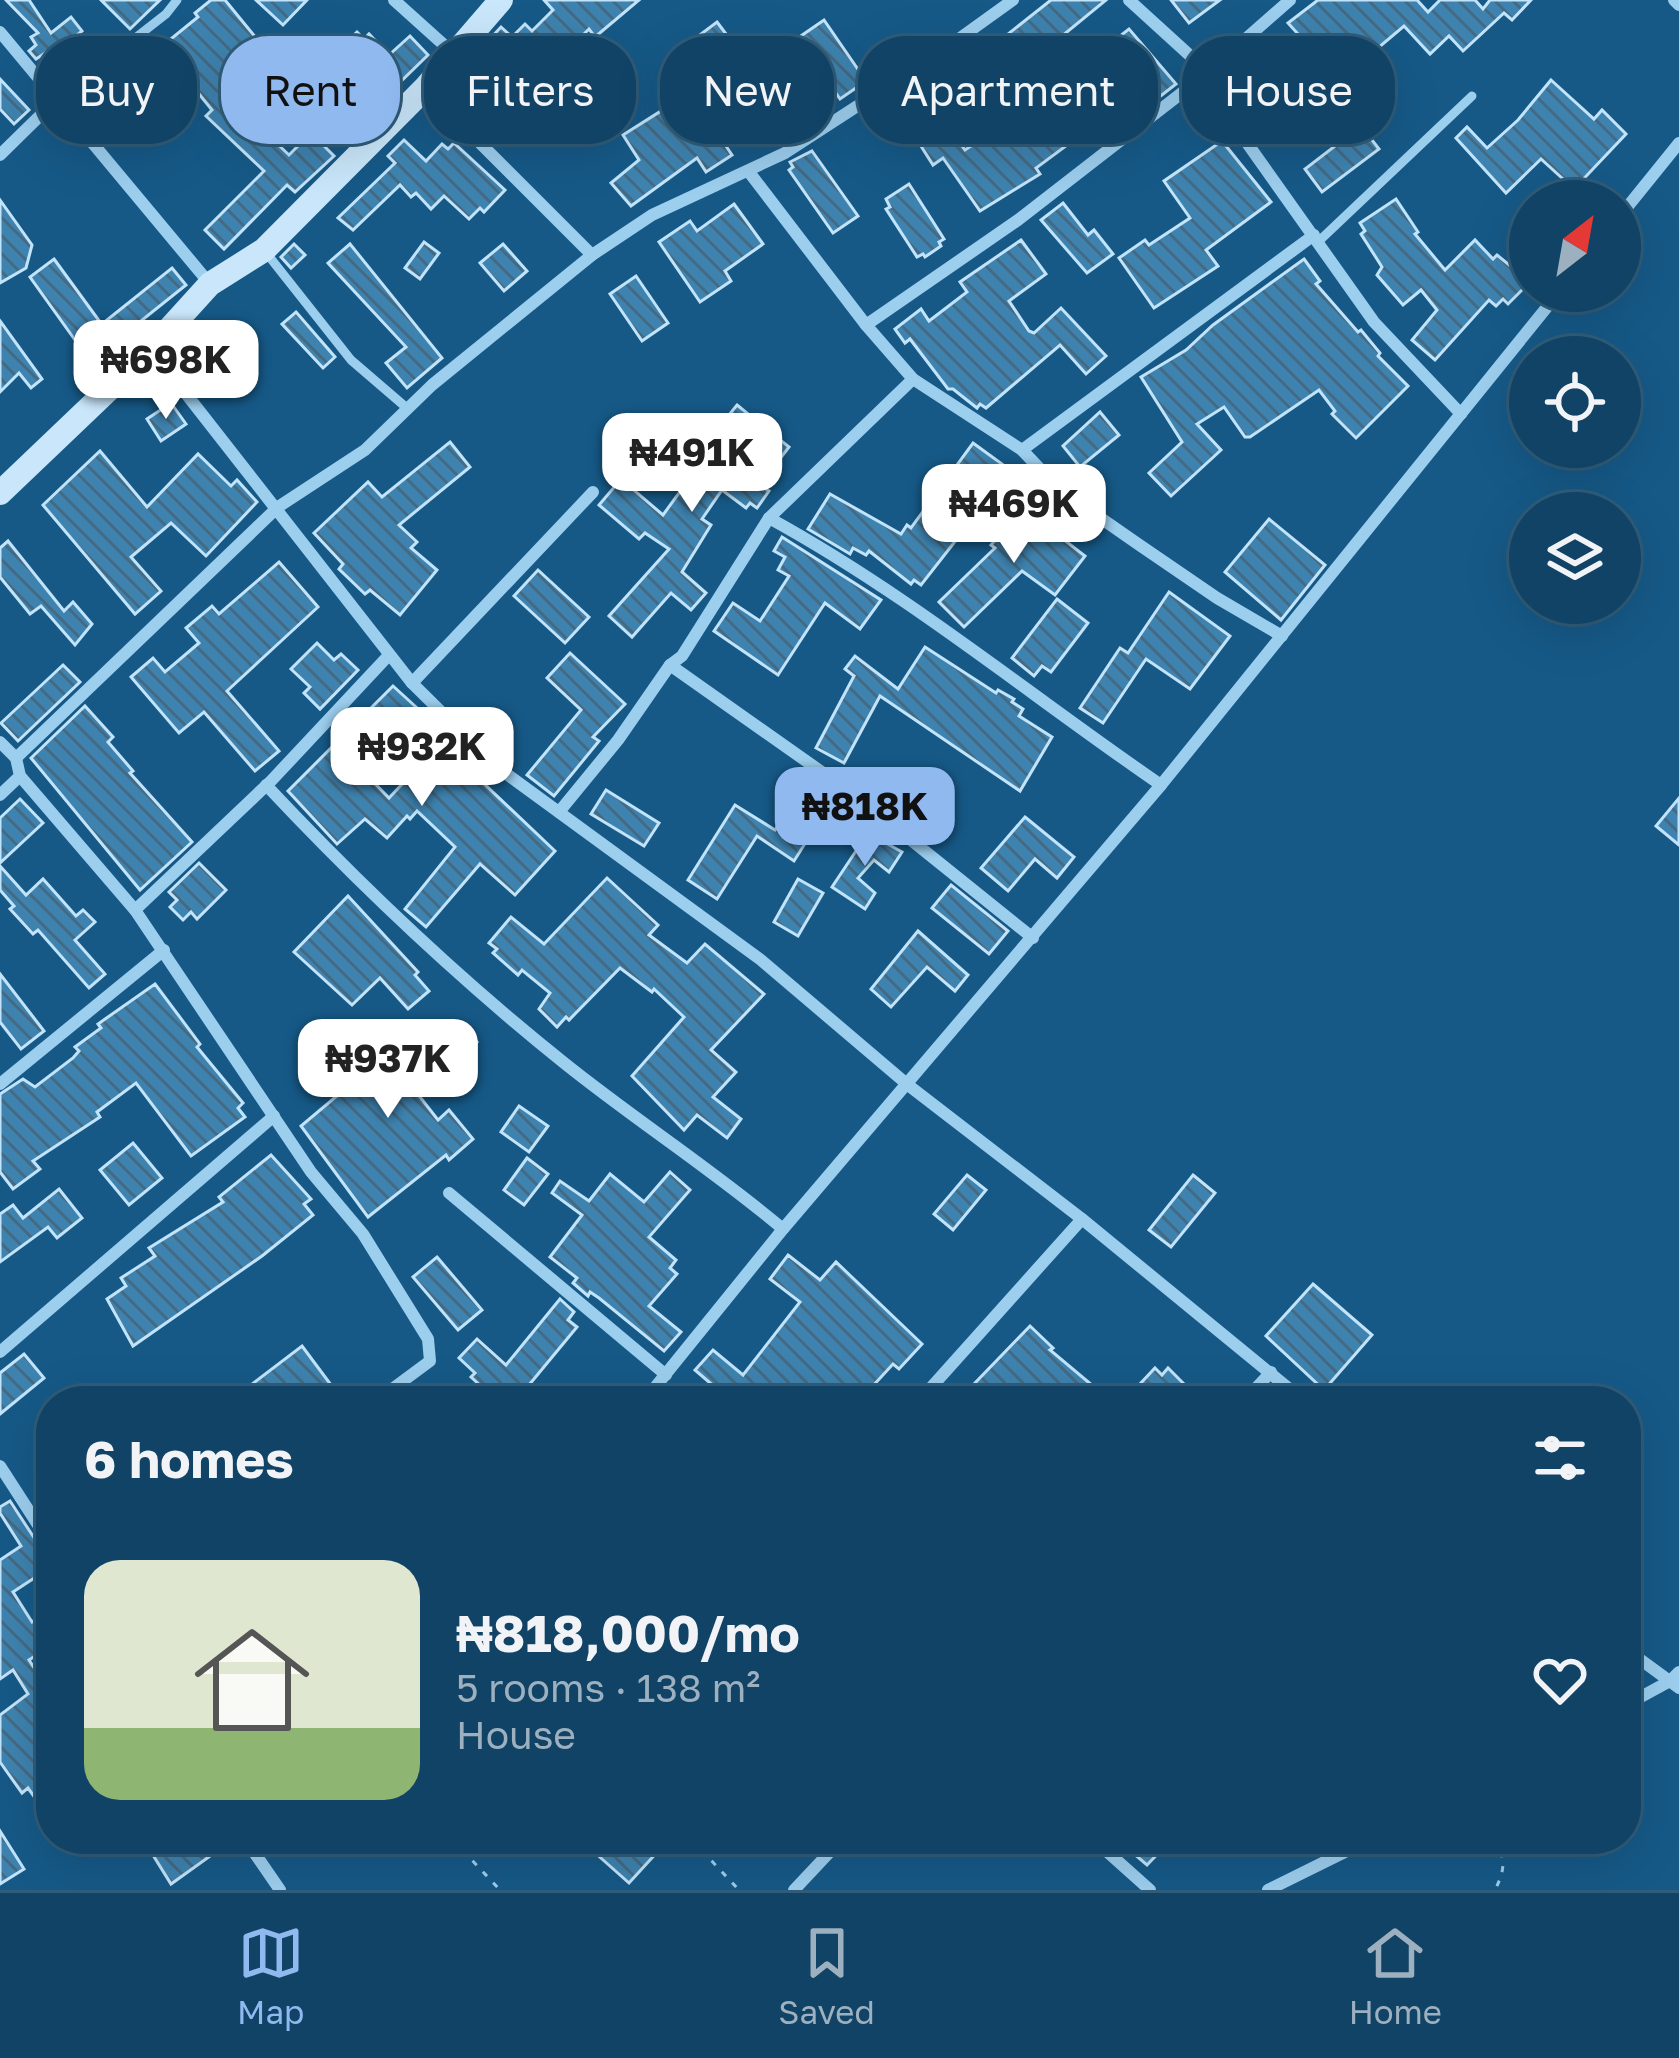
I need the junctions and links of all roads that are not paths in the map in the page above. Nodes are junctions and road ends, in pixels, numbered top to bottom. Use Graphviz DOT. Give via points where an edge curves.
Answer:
graph roads {
  1 [pos="176,0"];
  2 [pos="394,0"];
  3 [pos="501,0"];
  4 [pos="1013,0"];
  5 [pos="1129,0"];
  6 [pos="1290,0"];
  7 [pos="0,32"];
  8 [pos="138,36"];
  9 [pos="435,36"];
  10 [pos="469,36"];
  11 [pos="1249,36"];
  12 [pos="1182,53"];
  13 [pos="36,76"];
  14 [pos="424,89"];
  15 [pos="1182,92"];
  16 [pos="1472,96"];
  17 [pos="36,120"];
  18 [pos="1679,143"];
  19 [pos="93,144"];
  20 [pos="481,144"];
  21 [pos="1252,144"];
  22 [pos="0,155"];
  23 [pos="749,172"];
  24 [pos="1641,190"];
  25 [pos="1317,238"];
  26 [pos="264,250"];
  27 [pos="592,255"];
  28 [pos="210,284"];
  29 [pos="1543,312"];
  30 [pos="866,325"];
  31 [pos="151,350"];
  32 [pos="913,379"];
  33 [pos="408,409"];
  34 [pos="1460,414"];
  35 [pos="1022,450"];
  36 [pos="593,492"];
  37 [pos="0,493"];
  38 [pos="278,507"];
  39 [pos="769,518"];
  40 [pos="1282,636"];
  41 [pos="389,655"];
  42 [pos="670,665"];
  43 [pos="412,682"];
  44 [pos="0,742"];
  45 [pos="16,758"];
  46 [pos="20,776"];
  47 [pos="266,785"];
  48 [pos="1160,785"];
  49 [pos="0,795"];
  50 [pos="559,812"];
  51 [pos="135,910"];
  52 [pos="1033,938"];
  53 [pos="164,950"];
  54 [pos="0,1084"];
  55 [pos="908,1085"];
  56 [pos="274,1116"];
  57 [pos="449,1193"];
  58 [pos="1082,1220"];
  59 [pos="783,1229"];
  60 [pos="0,1352"];
  61 [pos="1271,1372"];
  62 [pos="666,1375"];
  63 [pos="396,1386"];
  64 [pos="657,1386"];
  65 [pos="933,1386"];
  66 [pos="1258,1386"];
  67 [pos="1287,1386"];
  68 [pos="0,1466"];
  69 [pos="36,1522"];
  70 [pos="1641,1658"];
  71 [pos="1676,1680"];
  72 [pos="1641,1698"];
  73 [pos="255,1854"];
  74 [pos="828,1854"];
  75 [pos="1110,1854"];
  76 [pos="1341,1854"];
  77 [pos="280,1890"];
  78 [pos="794,1890"];
  79 [pos="1150,1890"];
  80 [pos="1268,1890"];
  1 -- 8 [label="lane"];
  2 -- 9 [label="street"];
  3 -- 10 [label="street"];
  4 -- 23 [label="street"];
  5 -- 12 [label="street"];
  6 -- 11 [label="street"];
  7 -- 13 [label="street"];
  14 -- 26 [label="street"];
  15 -- 30 [label="street"];
  16 -- 25 [label="lane"];
  17 -- 22 [label="street"];
  18 -- 24 [label="street"];
  19 -- 28 [label="street"];
  20 -- 27 [label="street"];
  21 -- 25 [label="street"];
  23 -- 27 [label="street" via="652,215"];
  23 -- 30 [label="street"];
  25 -- 34 [label="street" via="1374,322"];
  25 -- 35 [label="street"];
  26 -- 28 [label="street"];
  26 -- 33 [label="lane" via="351,360"];
  27 -- 33 [label="street"];
  28 -- 31 [label="street"];
  29 -- 34 [label="street"];
  30 -- 32 [label="street"];
  31 -- 37 [label="street"];
  31 -- 38 [label="street"];
  32 -- 35 [label="street"];
  32 -- 39 [label="street"];
  33 -- 38 [label="street" via="365,450"];
  34 -- 40 [label="street"];
  35 -- 40 [label="street" via="1060,489"];
  36 -- 43 [label="street"];
  38 -- 41 [label="street"];
  38 -- 45 [label="street"];
  39 -- 42 [label="street"];
  39 -- 48 [label="street" via="926,616"];
  40 -- 48 [label="street"];
  41 -- 43 [label="street"];
  41 -- 47 [label="street"];
  42 -- 50 [label="street"];
  42 -- 52 [label="street" via="860,799"];
  43 -- 50 [label="street" via="497,766"];
  44 -- 45 [label="street"];
  45 -- 46 [label="street"];
  46 -- 49 [label="street"];
  46 -- 51 [label="street"];
  47 -- 51 [label="street"];
  47 -- 59 [label="street" via="337,861 564,1063"];
  48 -- 52 [label="street"];
  50 -- 55 [label="street" via="761,960"];
  51 -- 53 [label="street"];
  52 -- 55 [label="street"];
  53 -- 54 [label="street"];
  53 -- 56 [label="street"];
  55 -- 58 [label="street"];
  55 -- 59 [label="street"];
  56 -- 60 [label="street"];
  56 -- 63 [label="street" via="363,1234 428,1340 430,1361"];
  57 -- 62 [label="street"];
  58 -- 61 [label="street"];
  58 -- 65 [label="street"];
  59 -- 62 [label="street"];
  61 -- 66 [label="street"];
  61 -- 67 [label="street"];
  62 -- 64 [label="street"];
  68 -- 69 [label="street"];
  70 -- 71 [label="street"];
  71 -- 72 [label="street"];
  73 -- 77 [label="street"];
  74 -- 78 [label="street"];
  75 -- 79 [label="street"];
  76 -- 80 [label="street"];
}
